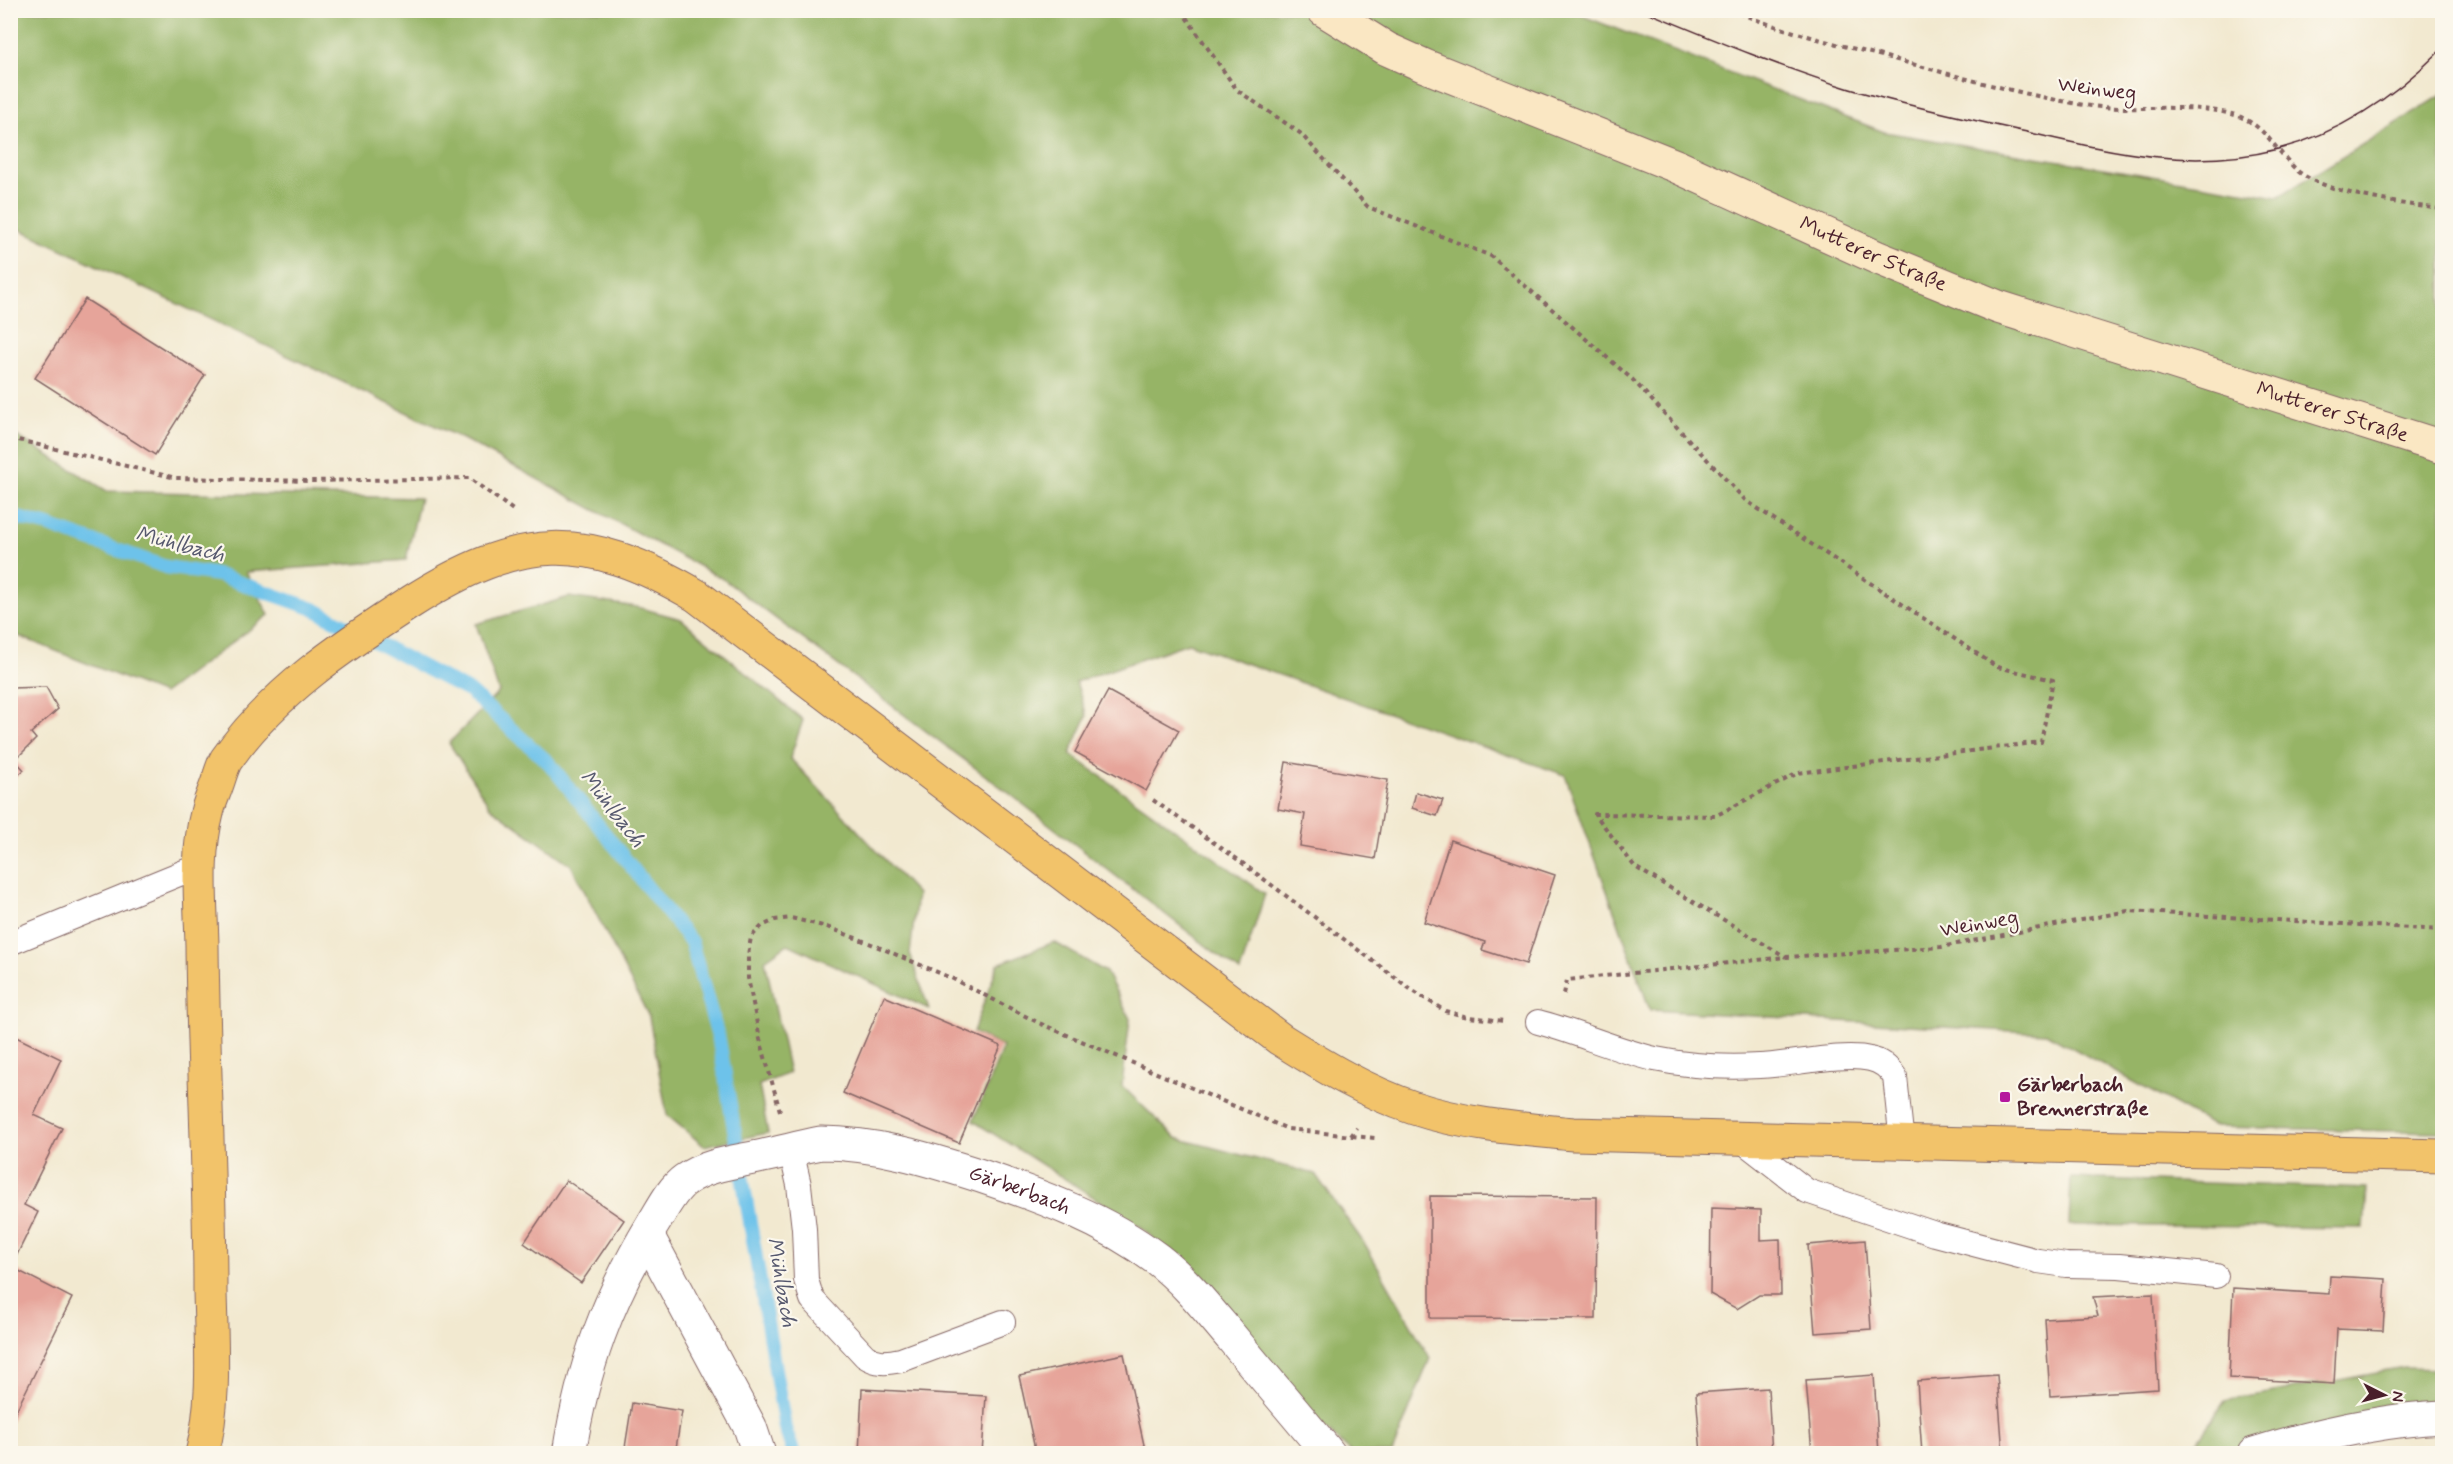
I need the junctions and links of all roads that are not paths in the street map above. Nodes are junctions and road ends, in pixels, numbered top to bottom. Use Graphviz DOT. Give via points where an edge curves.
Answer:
graph roads {
  1 [pos="1324,10"];
  2 [pos="2442,447"];
  3 [pos="201,865"];
  4 [pos="10,943"];
  5 [pos="1547,1024"];
  6 [pos="1740,1139"];
  7 [pos="1902,1143"];
  8 [pos="778,1153"];
  9 [pos="2442,1156"];
  10 [pos="647,1234"];
  11 [pos="2216,1276"];
  12 [pos="1003,1322"];
  13 [pos="2442,1417"];
  14 [pos="202,1454"];
  15 [pos="569,1454"];
  16 [pos="759,1454"];
  17 [pos="1329,1454"];
  18 [pos="2254,1454"];
  1 -- 2 [label="main road, Mutterer Straße" via="1387,49 1425,66 1676,166 1957,291"];
  3 -- 4 [label="lane"];
  3 -- 6 [label="main road" via="206,814 224,763 292,686 349,642 450,578 526,550 566,548 599,552 665,577 697,596 1280,1039 1348,1080 1415,1108 1511,1128 1573,1134"];
  3 -- 14 [label="main road" via="211,1380"];
  5 -- 7 [label="lane" via="1656,1059 1712,1066 1847,1058 1877,1061 1895,1077"];
  6 -- 7 [label="main road"];
  6 -- 11 [label="lane" via="1807,1191 1935,1234 2038,1261"];
  7 -- 9 [label="main road"];
  8 -- 10 [label="street, Gärberbach" via="714,1166 683,1181"];
  8 -- 12 [label="lane" via="799,1185 806,1280 812,1299 865,1356 886,1364"];
  8 -- 17 [label="street, Gärberbach" via="835,1143 903,1153 1044,1197 1122,1235 1190,1288"];
  10 -- 15 [label="street, Gärberbach" via="591,1352"];
  10 -- 16 [label="street" via="750,1427"];
  13 -- 18 [label="street" via="2404,1419"];
}
